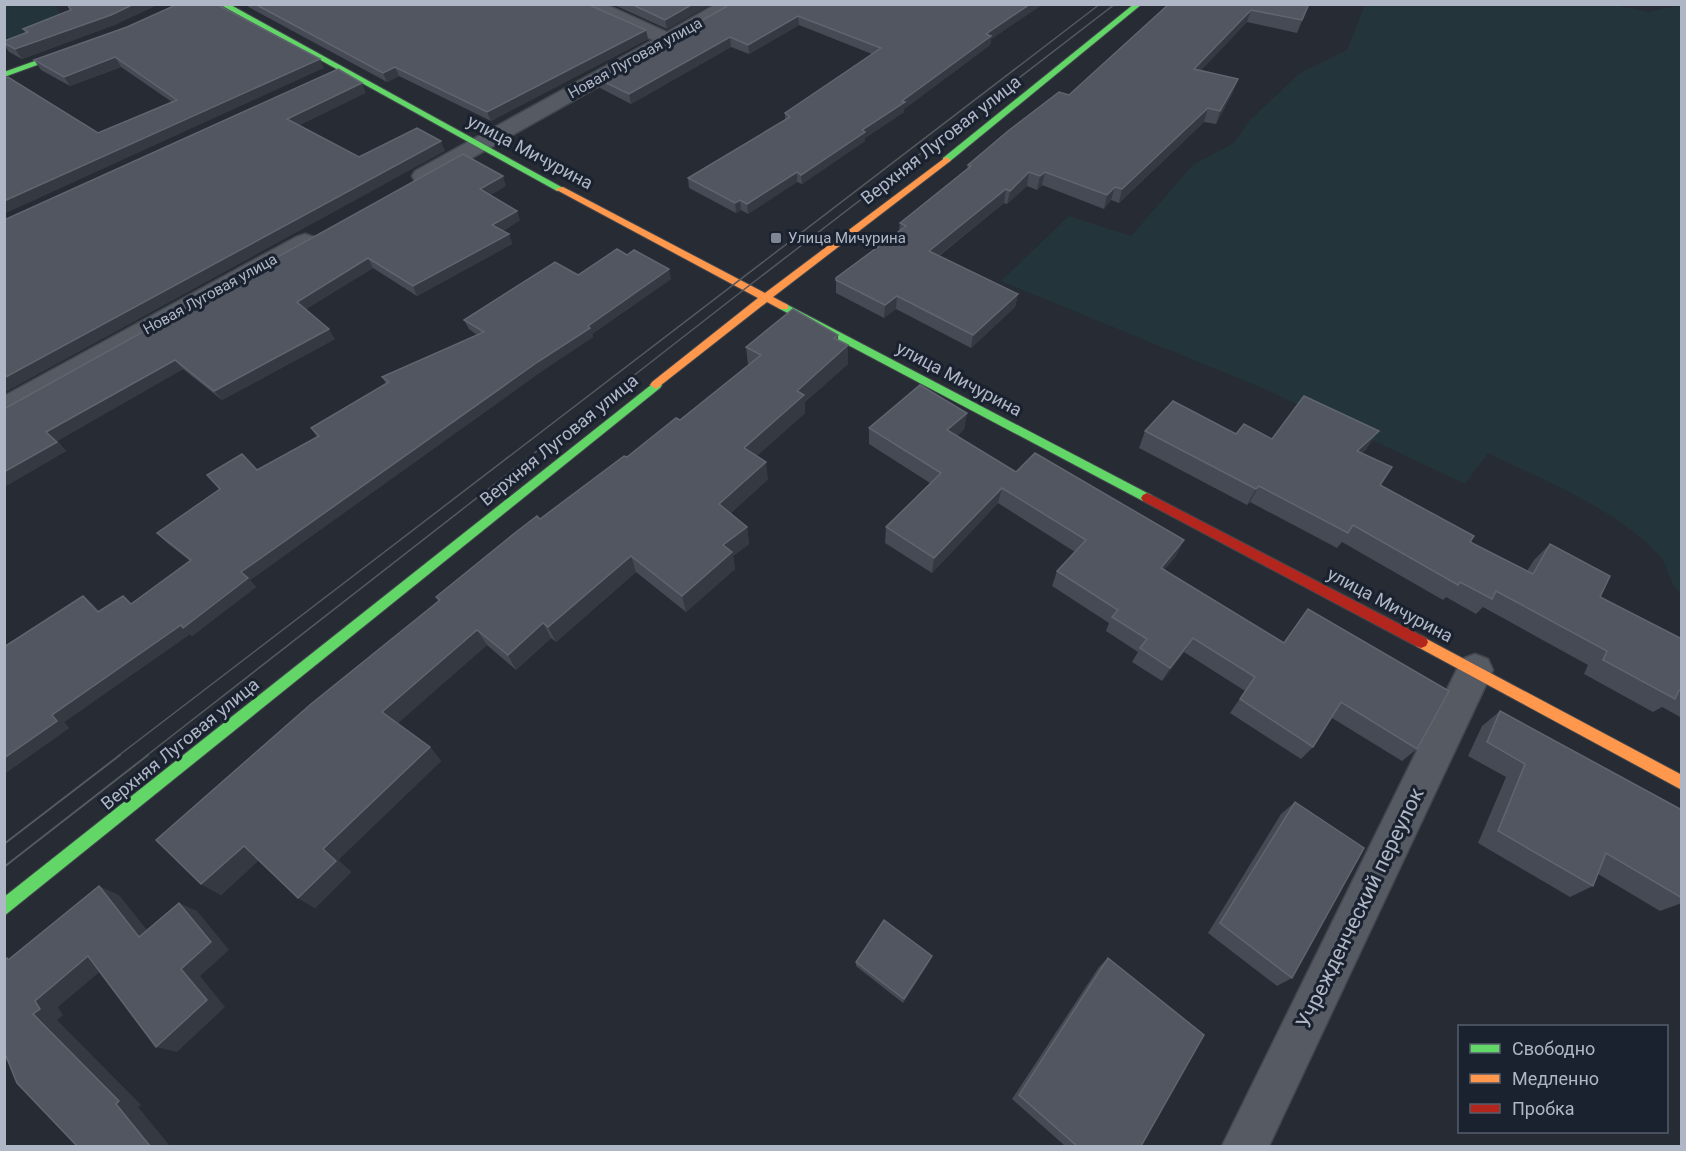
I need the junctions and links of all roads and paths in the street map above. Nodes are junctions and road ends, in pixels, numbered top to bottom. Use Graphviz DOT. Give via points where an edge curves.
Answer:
graph roads {
  1 [pos="222,4"];
  2 [pos="588,4"];
  3 [pos="731,4"];
  4 [pos="1138,4"];
  5 [pos="668,39"];
  6 [pos="96,42"];
  7 [pos="343,68"];
  8 [pos="4,75"];
  9 [pos="322,78"];
  10 [pos="478,146"];
  11 [pos="406,186"];
  12 [pos="323,231"];
  13 [pos="765,298"];
  14 [pos="4,409"];
  15 [pos="1475,670"];
  16 [pos="1682,783"];
  17 [pos="4,908"];
  18 [pos="1245,1146"];
  1 -- 7 [label="street, улица Мичурина"];
  2 -- 5 [label="street"];
  3 -- 5 [label="street, Новая Луговая улица"];
  4 -- 13 [label="street, Верхняя Луговая улица" via="958,151"];
  5 -- 10 [label="street, Новая Луговая улица"];
  6 -- 8 [label="street"];
  7 -- 9 [label="street"];
  7 -- 10 [label="street, улица Мичурина"];
  10 -- 11 [label="street, Новая Луговая улица"];
  10 -- 13 [label="street, улица Мичурина"];
  12 -- 14 [label="street, Новая Луговая улица"];
  13 -- 15 [label="street, улица Мичурина"];
  13 -- 17 [label="street, Верхняя Луговая улица"];
  15 -- 16 [label="street, улица Мичурина"];
  15 -- 18 [label="street, Учрежденческий переулок"];
}
